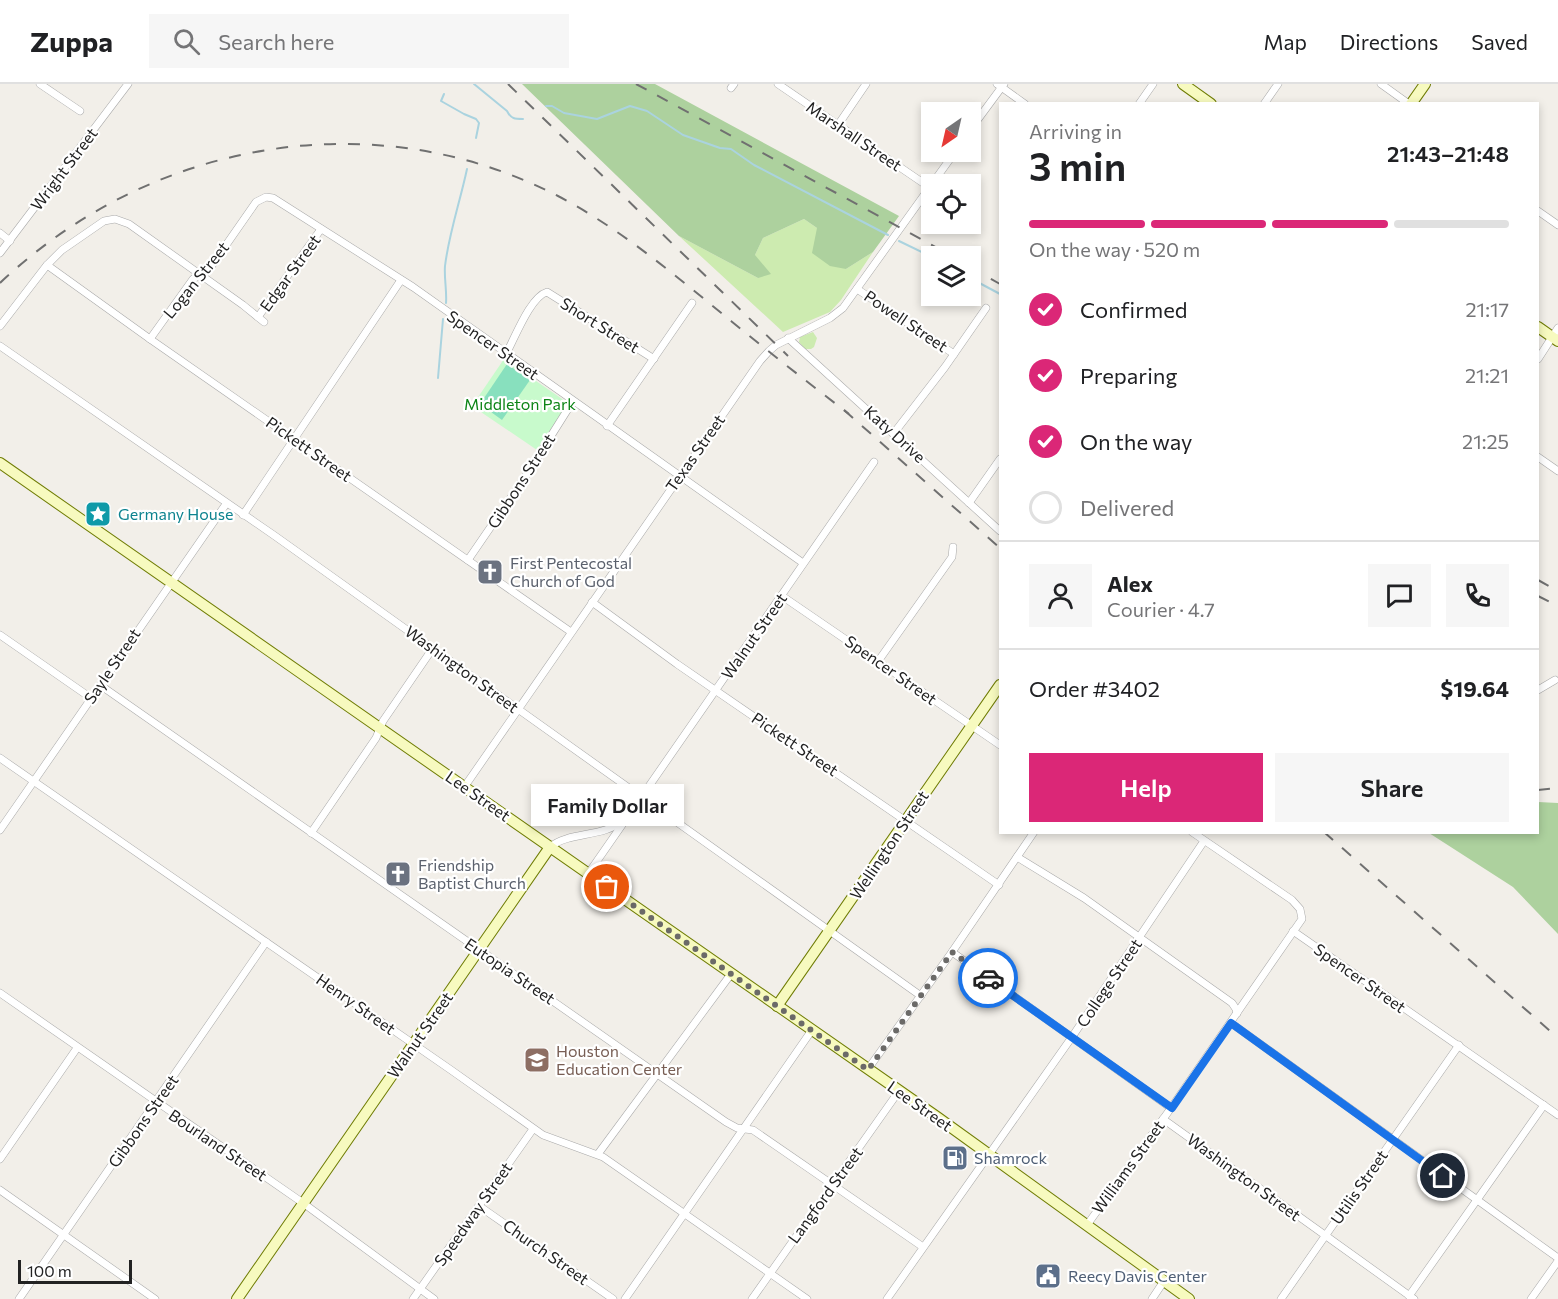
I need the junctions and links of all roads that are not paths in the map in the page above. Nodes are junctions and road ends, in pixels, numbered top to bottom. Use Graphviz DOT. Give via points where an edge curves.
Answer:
graph roads {
  1 [pos="40,84"];
  2 [pos="128,84"];
  3 [pos="778,84"];
  4 [pos="866,84"];
  5 [pos="1153,84"];
  6 [pos="1183,84"];
  7 [pos="1278,84"];
  8 [pos="1381,84"];
  9 [pos="1425,84"];
  10 [pos="1001,85"];
  11 [pos="1022,102"];
  12 [pos="1140,102"];
  13 [pos="1208,102"];
  14 [pos="1265,102"];
  15 [pos="1407,102"];
  16 [pos="1412,102"];
  17 [pos="80,111"];
  18 [pos="981,114"];
  19 [pos="838,125"];
  20 [pos="921,182"];
  21 [pos="266,197"];
  22 [pos="921,199"];
  23 [pos="1539,212"];
  24 [pos="1558,225"];
  25 [pos="321,229"];
  26 [pos="0,233"];
  27 [pos="10,240"];
  28 [pos="0,253"];
  29 [pos="47,265"];
  30 [pos="200,274"];
  31 [pos="401,280"];
  32 [pos="857,289"];
  33 [pos="692,303"];
  34 [pos="986,308"];
  35 [pos="0,326"];
  36 [pos="1539,328"];
  37 [pos="1556,336"];
  38 [pos="788,338"];
  39 [pos="150,339"];
  40 [pos="0,346"];
  41 [pos="506,354"];
  42 [pos="954,354"];
  43 [pos="1539,358"];
  44 [pos="654,359"];
  45 [pos="573,401"];
  46 [pos="607,426"];
  47 [pos="894,434"];
  48 [pos="294,439"];
  49 [pos="1539,458"];
  50 [pos="999,460"];
  51 [pos="874,462"];
  52 [pos="0,463"];
  53 [pos="1558,471"];
  54 [pos="679,476"];
  55 [pos="969,503"];
  56 [pos="226,504"];
  57 [pos="243,515"];
  58 [pos="999,530"];
  59 [pos="953,547"];
  60 [pos="468,560"];
  61 [pos="803,563"];
  62 [pos="171,582"];
  63 [pos="782,596"];
  64 [pos="592,602"];
  65 [pos="571,632"];
  66 [pos="0,635"];
  67 [pos="433,648"];
  68 [pos="879,660"];
  69 [pos="1555,680"];
  70 [pos="100,685"];
  71 [pos="999,686"];
  72 [pos="1539,689"];
  73 [pos="716,690"];
  74 [pos="91,698"];
  75 [pos="517,709"];
  76 [pos="971,725"];
  77 [pos="381,728"];
  78 [pos="999,744"];
  79 [pos="0,758"];
  80 [pos="34,782"];
  81 [pos="465,786"];
  82 [pos="641,797"];
  83 [pos="633,809"];
  84 [pos="906,820"];
  85 [pos="0,830"];
  86 [pos="311,833"];
  87 [pos="1033,834"];
  88 [pos="1195,834"];
  89 [pos="1204,841"];
  90 [pos="550,847"];
  91 [pos="1017,857"];
  92 [pos="588,874"];
  93 [pos="999,885"];
  94 [pos="830,931"];
  95 [pos="1293,932"];
  96 [pos="1139,938"];
  97 [pos="266,942"];
  98 [pos="479,950"];
  99 [pos="952,952"];
  100 [pos="731,974"];
  101 [pos="0,994"];
  102 [pos="921,996"];
  103 [pos="777,1006"];
  104 [pos="1237,1013"];
  105 [pos="1231,1023"];
  106 [pos="812,1030"];
  107 [pos="1072,1037"];
  108 [pos="413,1044"];
  109 [pos="1459,1045"];
  110 [pos="77,1048"];
  111 [pos="868,1070"];
  112 [pos="656,1073"];
  113 [pos="898,1091"];
  114 [pos="155,1102"];
  115 [pos="1544,1106"];
  116 [pos="1172,1108"];
  117 [pos="1558,1115"];
  118 [pos="1163,1119"];
  119 [pos="533,1129"];
  120 [pos="742,1129"];
  121 [pos="1393,1139"];
  122 [pos="598,1154"];
  123 [pos="989,1155"];
  124 [pos="0,1159"];
  125 [pos="833,1185"];
  126 [pos="0,1190"];
  127 [pos="1477,1200"];
  128 [pos="303,1203"];
  129 [pos="478,1206"];
  130 [pos="683,1213"];
  131 [pos="1087,1225"];
  132 [pos="63,1234"];
  133 [pos="1325,1236"];
  134 [pos="923,1247"];
  135 [pos="1558,1260"];
  136 [pos="770,1273"];
  137 [pos="1164,1281"];
  138 [pos="420,1289"];
  139 [pos="1411,1297"];
  140 [pos="19,1299"];
  141 [pos="155,1299"];
  142 [pos="237,1299"];
  143 [pos="413,1299"];
  144 [pos="434,1299"];
  145 [pos="613,1299"];
  146 [pos="624,1299"];
  147 [pos="752,1299"];
  148 [pos="807,1299"];
  149 [pos="887,1299"];
  150 [pos="1152,1299"];
  151 [pos="1189,1299"];
  152 [pos="1281,1299"];
  153 [pos="1530,1299"];
  1 -- 17 [label="street"];
  2 -- 27 [label="street, Wright Street"];
  3 -- 19 [label="street, Marshall Street"];
  4 -- 19 [label="street"];
  5 -- 12 [label="street"];
  6 -- 13 [label="main road"];
  7 -- 14 [label="street"];
  8 -- 15 [label="street"];
  9 -- 16 [label="main road"];
  10 -- 11 [label="street"];
  10 -- 18 [label="street"];
  19 -- 20 [label="street, Marshall Street"];
  21 -- 25 [label="street, Spencer Street" via="279,201"];
  21 -- 30 [label="street, Logan Street" via="256,202 208,271"];
  22 -- 32 [label="street, Texas Street"];
  23 -- 24 [label="street"];
  25 -- 30 [label="street, Edgar Street" via="261,320"];
  25 -- 31 [label="street, Spencer Street"];
  26 -- 27 [label="street"];
  27 -- 28 [label="street, Wright Street"];
  29 -- 30 [label="street" via="104,221 116,219"];
  29 -- 35 [label="street"];
  29 -- 39 [label="street, Pickett Street"];
  30 -- 39 [label="street, Logan Street"];
  31 -- 41 [label="street, Spencer Street"];
  31 -- 48 [label="street"];
  32 -- 38 [label="street, Texas Street" via="843,309"];
  32 -- 42 [label="street, Powell Street"];
  33 -- 44 [label="street"];
  34 -- 42 [label="street"];
  36 -- 37 [label="main road"];
  37 -- 43 [label="street"];
  38 -- 47 [label="street, Katy Drive"];
  38 -- 54 [label="street, Texas Street" via="760,361"];
  39 -- 48 [label="street, Pickett Street"];
  40 -- 56 [label="street, Washington Street"];
  41 -- 44 [label="street, Short Street" via="531,306 547,292"];
  41 -- 45 [label="street, Spencer Street"];
  42 -- 47 [label="street"];
  44 -- 46 [label="street"];
  45 -- 46 [label="street, Spencer Street"];
  45 -- 60 [label="street, Gibbons Street"];
  46 -- 54 [label="street, Spencer Street"];
  47 -- 55 [label="street, Katy Drive"];
  48 -- 57 [label="street"];
  48 -- 60 [label="street, Pickett Street"];
  49 -- 53 [label="street"];
  50 -- 55 [label="street"];
  51 -- 61 [label="street, Walnut Street"];
  52 -- 62 [label="main road, Lee Street"];
  54 -- 61 [label="street, Spencer Street"];
  54 -- 64 [label="street, Texas Street"];
  55 -- 58 [label="street, Katy Drive"];
  56 -- 57 [label="street, Washington Street"];
  56 -- 62 [label="street, Sayle Street"];
  57 -- 67 [label="street, Washington Street"];
  59 -- 68 [label="street" via="952,557"];
  60 -- 65 [label="street, Pickett Street"];
  61 -- 63 [label="street, Walnut Street"];
  62 -- 70 [label="street, Sayle Street"];
  62 -- 77 [label="main road, Lee Street"];
  63 -- 68 [label="street, Spencer Street"];
  63 -- 73 [label="street, Walnut Street"];
  64 -- 65 [label="street, Texas Street"];
  64 -- 73 [label="street, Pickett Street"];
  65 -- 75 [label="street, Texas Street"];
  66 -- 74 [label="street"];
  67 -- 75 [label="street, Washington Street"];
  67 -- 77 [label="street"];
  68 -- 76 [label="street, Spencer Street"];
  69 -- 72 [label="street"];
  70 -- 74 [label="street, Sayle Street"];
  70 -- 86 [label="street, Eutopia Street"];
  71 -- 76 [label="main road, Wellington Street"];
  73 -- 82 [label="street, Walnut Street"];
  73 -- 84 [label="street, Pickett Street"];
  74 -- 80 [label="street, Sayle Street"];
  75 -- 81 [label="street, Texas Street"];
  75 -- 82 [label="street, Washington Street"];
  76 -- 78 [label="street, Spencer Street"];
  76 -- 84 [label="main road, Wellington Street"];
  77 -- 81 [label="main road, Lee Street"];
  77 -- 86 [label="street"];
  79 -- 80 [label="street, Henry Street"];
  80 -- 85 [label="street, Sayle Street"];
  80 -- 97 [label="street, Henry Street"];
  81 -- 90 [label="main road, Lee Street"];
  82 -- 83 [label="street, Walnut Street"];
  82 -- 94 [label="street, Washington Street"];
  83 -- 90 [label="street, Walnut Street" via="620,823"];
  83 -- 92 [label="street, Walnut Street"];
  84 -- 93 [label="street, Pickett Street"];
  84 -- 94 [label="main road, Wellington Street"];
  86 -- 98 [label="street, Eutopia Street"];
  87 -- 91 [label="street"];
  88 -- 89 [label="street"];
  89 -- 95 [label="street" via="1297,904 1303,914"];
  89 -- 96 [label="street, College Street"];
  90 -- 92 [label="main road, Lee Street"];
  90 -- 98 [label="main road, Walnut Street"];
  91 -- 93 [label="street"];
  91 -- 96 [label="street"];
  92 -- 100 [label="main road, Lee Street"];
  93 -- 99 [label="street"];
  94 -- 102 [label="street, Washington Street"];
  94 -- 103 [label="main road, Wellington Street"];
  95 -- 104 [label="street, Williams Street"];
  95 -- 109 [label="street, Spencer Street"];
  96 -- 104 [label="street" via="1232,1003"];
  96 -- 107 [label="street, College Street"];
  97 -- 108 [label="street, Henry Street"];
  97 -- 114 [label="street, Gibbons Street"];
  98 -- 108 [label="main road, Walnut Street"];
  98 -- 112 [label="street, Eutopia Street"];
  99 -- 102 [label="street"];
  99 -- 107 [label="street"];
  100 -- 103 [label="main road, Lee Street"];
  100 -- 112 [label="street"];
  101 -- 110 [label="street, Bourland Street"];
  102 -- 111 [label="street"];
  103 -- 106 [label="main road, Lee Street"];
  104 -- 105 [label="street, Williams Street"];
  105 -- 116 [label="street, Williams Street"];
  105 -- 121 [label="street"];
  106 -- 111 [label="main road, Lee Street"];
  106 -- 120 [label="street"];
  107 -- 116 [label="street"];
  107 -- 123 [label="street, College Street"];
  108 -- 119 [label="street, Henry Street"];
  108 -- 128 [label="main road, Walnut Street"];
  109 -- 115 [label="street, Spencer Street"];
  109 -- 121 [label="street, Utilis Street"];
  110 -- 114 [label="street, Bourland Street"];
  110 -- 124 [label="street"];
  111 -- 113 [label="main road, Lee Street"];
  112 -- 120 [label="street, Eutopia Street"];
  112 -- 122 [label="street"];
  113 -- 123 [label="main road, Lee Street"];
  113 -- 125 [label="street, Langford Street"];
  114 -- 128 [label="street, Bourland Street"];
  114 -- 132 [label="street, Gibbons Street"];
  115 -- 117 [label="street, Spencer Street"];
  115 -- 127 [label="street"];
  116 -- 118 [label="street, Williams Street"];
  118 -- 131 [label="street, Williams Street"];
  118 -- 133 [label="street, Washington Street"];
  119 -- 122 [label="street, Henry Street"];
  119 -- 129 [label="street, Speedway Street"];
  120 -- 125 [label="street, Eutopia Street" via="753,1130"];
  120 -- 130 [label="street"];
  121 -- 127 [label="street"];
  121 -- 133 [label="street, Utilis Street"];
  122 -- 130 [label="street, Henry Street"];
  123 -- 131 [label="main road, Lee Street"];
  123 -- 134 [label="street, College Street"];
  125 -- 134 [label="street, Eutopia Street"];
  125 -- 136 [label="street, Langford Street"];
  126 -- 132 [label="street"];
  127 -- 135 [label="street"];
  127 -- 139 [label="street"];
  128 -- 138 [label="street, Bourland Street"];
  128 -- 142 [label="main road, Walnut Street"];
  129 -- 138 [label="street, Speedway Street"];
  129 -- 145 [label="street, Church Street"];
  130 -- 136 [label="street, Henry Street"];
  130 -- 146 [label="street"];
  131 -- 137 [label="main road, Lee Street"];
  132 -- 140 [label="street, Gibbons Street"];
  132 -- 141 [label="street"];
  133 -- 139 [label="street, Washington Street"];
  133 -- 152 [label="street, Utilis Street"];
  134 -- 149 [label="street, College Street"];
  135 -- 153 [label="street"];
  136 -- 147 [label="street, Langford Street"];
  136 -- 148 [label="street, Henry Street"];
  137 -- 150 [label="street"];
  137 -- 151 [label="main road, Lee Street"];
  138 -- 143 [label="street, Speedway Street"];
  138 -- 144 [label="street, Bourland Street"];
}
